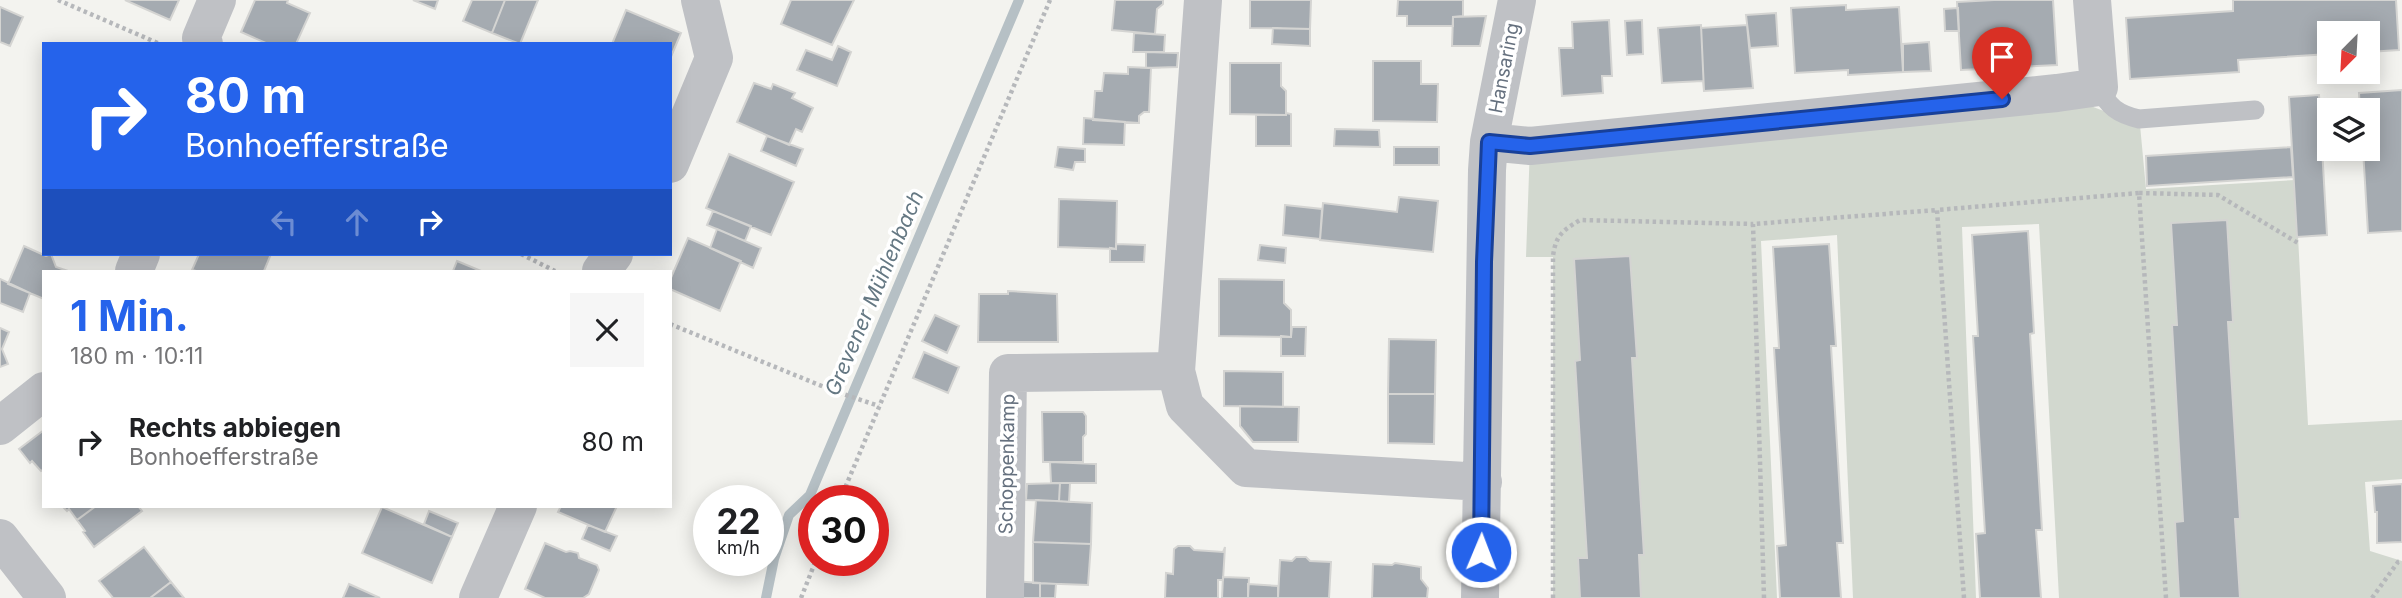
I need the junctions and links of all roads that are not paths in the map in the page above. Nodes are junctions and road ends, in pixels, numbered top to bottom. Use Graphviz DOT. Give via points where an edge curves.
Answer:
graph roads {
  1 [pos="217,0"];
  2 [pos="700,0"];
  3 [pos="1203,0"];
  4 [pos="1517,0"];
  5 [pos="2092,0"];
  6 [pos="203,42"];
  7 [pos="2099,87"];
  8 [pos="2255,110"];
  9 [pos="1489,142"];
  10 [pos="672,159"];
  11 [pos="612,256"];
  12 [pos="602,270"];
  13 [pos="1176,371"];
  14 [pos="42,393"];
  15 [pos="0,426"];
  16 [pos="1483,482"];
  17 [pos="517,508"];
  18 [pos="0,538"];
  19 [pos="1005,596"];
  20 [pos="47,598"];
  21 [pos="478,598"];
  22 [pos="1480,598"];
  1 -- 6 [label="street"];
  2 -- 10 [label="street" via="713,58"];
  3 -- 13 [label="street"];
  4 -- 9 [label="street, Hansaring"];
  5 -- 7 [label="street"];
  7 -- 8 [label="lane" via="2113,110 2139,119"];
  7 -- 9 [label="street" via="1530,146"];
  9 -- 16 [label="street, Hansaring"];
  11 -- 12 [label="street"];
  13 -- 16 [label="street" via="1185,407 1246,468"];
  13 -- 19 [label="street, Schoppenkamp" via="1009,373"];
  14 -- 15 [label="street"];
  16 -- 22 [label="street, Hansaring"];
  17 -- 21 [label="street"];
  18 -- 20 [label="street"];
}
